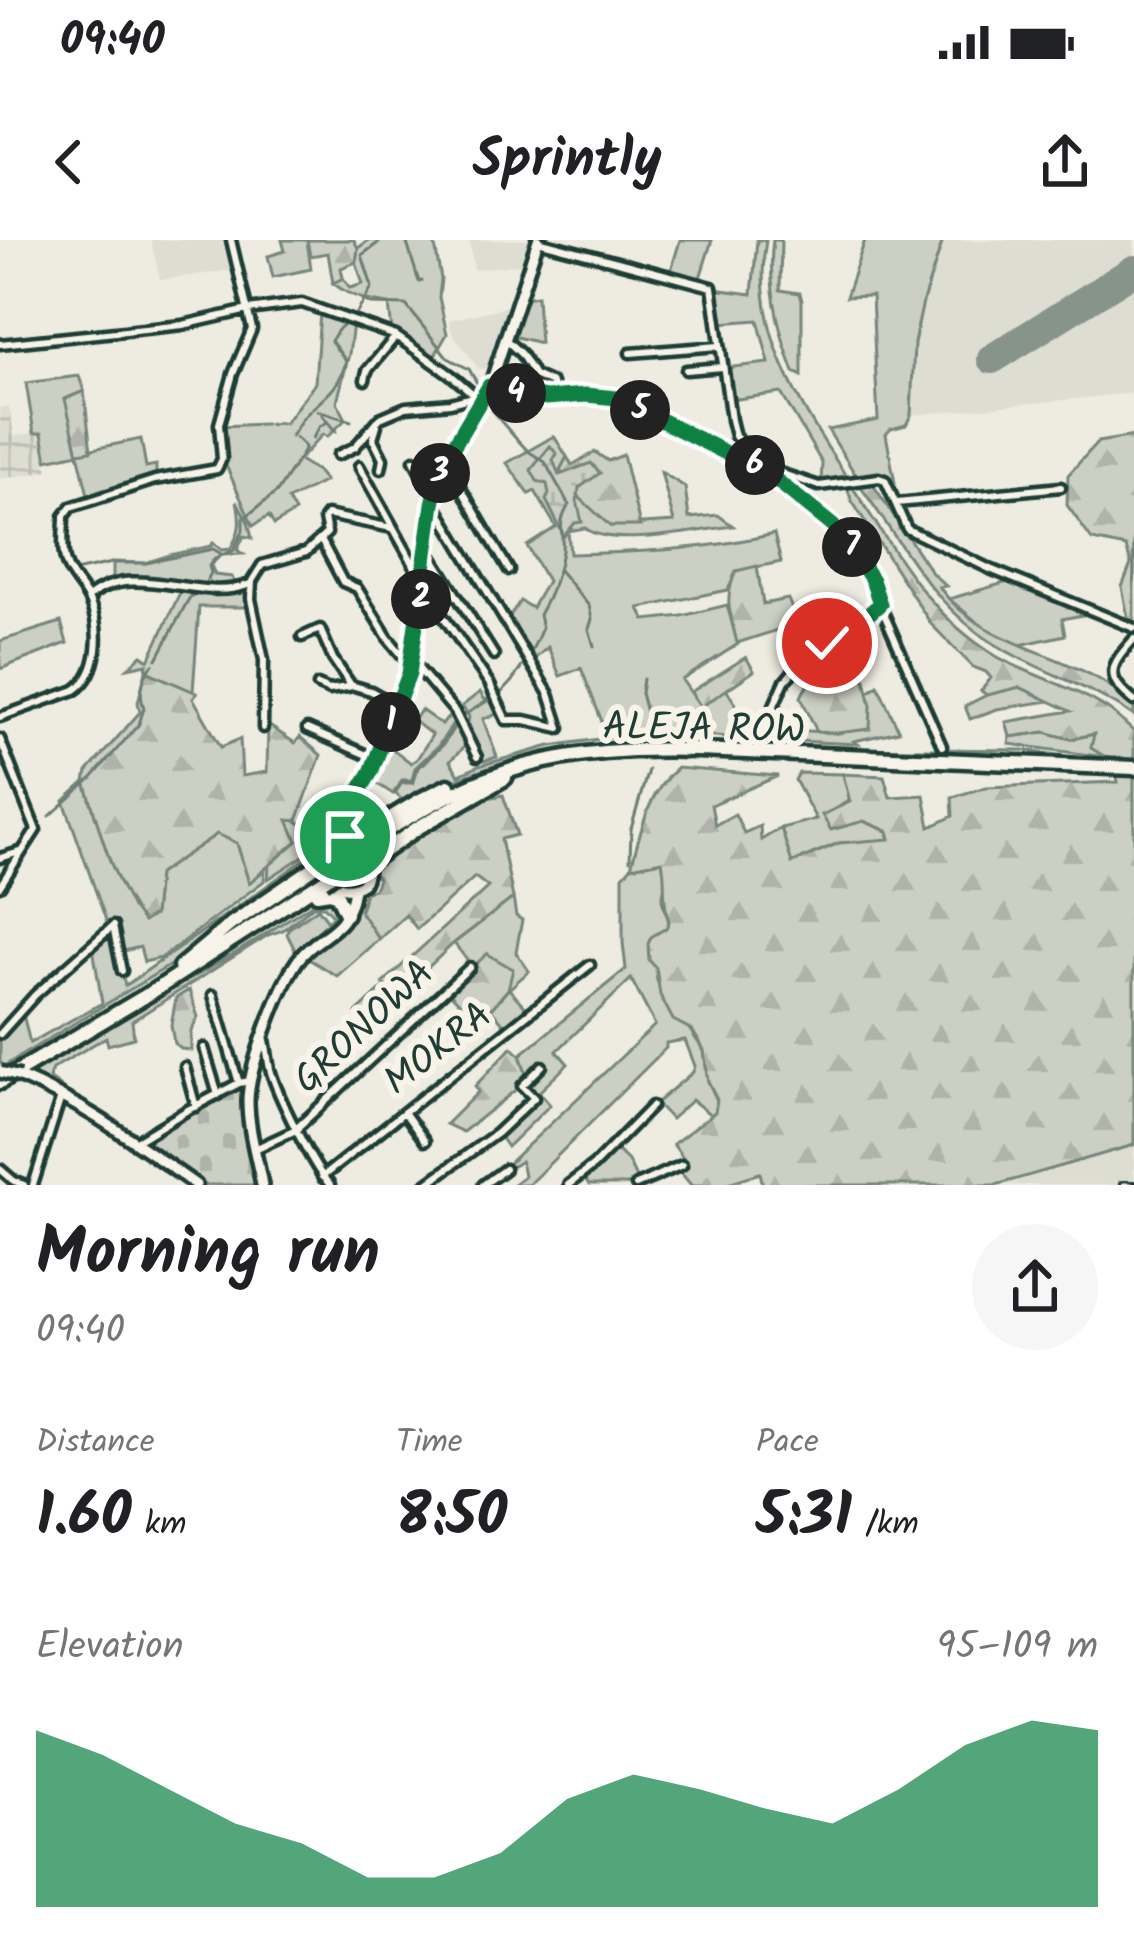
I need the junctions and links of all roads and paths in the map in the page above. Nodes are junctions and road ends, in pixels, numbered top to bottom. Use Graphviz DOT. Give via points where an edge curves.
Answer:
graph roads {
  1 [pos="231,240"];
  2 [pos="538,240"];
  3 [pos="248,310"];
  4 [pos="396,336"];
  5 [pos="506,340"];
  6 [pos="0,344"];
  7 [pos="719,346"];
  8 [pos="630,352"];
  9 [pos="722,367"];
  10 [pos="686,370"];
  11 [pos="365,380"];
  12 [pos="489,386"];
  13 [pos="478,398"];
  14 [pos="554,398"];
  15 [pos="377,421"];
  16 [pos="338,455"];
  17 [pos="414,460"];
  18 [pos="445,461"];
  19 [pos="359,466"];
  20 [pos="760,467"];
  21 [pos="381,469"];
  22 [pos="1061,487"];
  23 [pos="434,498"];
  24 [pos="896,503"];
  25 [pos="392,528"];
  26 [pos="321,540"];
  27 [pos="427,553"];
  28 [pos="509,570"];
  29 [pos="252,581"];
  30 [pos="423,581"];
  31 [pos="88,598"];
  32 [pos="880,604"];
  33 [pos="1134,628"];
  34 [pos="302,638"];
  35 [pos="1134,639"];
  36 [pos="494,655"];
  37 [pos="411,663"];
  38 [pos="317,685"];
  39 [pos="353,686"];
  40 [pos="1134,701"];
  41 [pos="774,705"];
  42 [pos="398,706"];
  43 [pos="0,717"];
  44 [pos="263,728"];
  45 [pos="308,729"];
  46 [pos="0,739"];
  47 [pos="942,746"];
  48 [pos="477,757"];
  49 [pos="376,759"];
  50 [pos="1134,772"];
  51 [pos="358,845"];
  52 [pos="20,852"];
  53 [pos="0,858"];
  54 [pos="328,858"];
  55 [pos="333,885"];
  56 [pos="0,886"];
  57 [pos="347,912"];
  58 [pos="590,965"];
  59 [pos="470,968"];
  60 [pos="182,969"];
  61 [pos="122,971"];
  62 [pos="213,995"];
  63 [pos="0,1034"];
  64 [pos="265,1036"];
  65 [pos="204,1048"];
  66 [pos="542,1066"];
  67 [pos="184,1067"];
  68 [pos="0,1076"];
  69 [pos="244,1082"];
  70 [pos="218,1095"];
  71 [pos="62,1096"];
  72 [pos="652,1106"];
  73 [pos="196,1107"];
  74 [pos="404,1112"];
  75 [pos="297,1128"];
  76 [pos="425,1141"];
  77 [pos="135,1142"];
  78 [pos="255,1149"];
  79 [pos="682,1165"];
  80 [pos="0,1168"];
  81 [pos="506,1169"];
  82 [pos="322,1178"];
  83 [pos="28,1185"];
  84 [pos="195,1185"];
  85 [pos="262,1185"];
  86 [pos="330,1185"];
  87 [pos="425,1185"];
  88 [pos="483,1185"];
  89 [pos="568,1185"];
  90 [pos="636,1185"];
  1 -- 3 [label="street"];
  2 -- 5 [label="street"];
  2 -- 7 [label="street" via="712,287"];
  3 -- 4 [label="street" via="302,303"];
  3 -- 6 [label="street" via="183,325"];
  3 -- 31 [label="street" via="252,329 219,424 217,470 155,480 64,516 66,565"];
  4 -- 11 [label="street"];
  4 -- 13 [label="street"];
  5 -- 12 [label="street"];
  5 -- 14 [label="street" via="534,375 552,383"];
  7 -- 8 [label="street"];
  7 -- 9 [label="street"];
  9 -- 10 [label="street"];
  9 -- 20 [label="street" via="735,436"];
  12 -- 13 [label="street"];
  12 -- 14 [label="street"];
  13 -- 15 [label="street" via="406,407"];
  13 -- 18 [label="street"];
  14 -- 20 [label="street" via="617,398"];
  15 -- 16 [label="street"];
  15 -- 21 [label="street"];
  17 -- 23 [label="street"];
  18 -- 23 [label="street"];
  18 -- 28 [label="street"];
  19 -- 25 [label="street"];
  20 -- 24 [label="street" via="819,486 885,480"];
  20 -- 32 [label="street" via="847,541"];
  22 -- 24 [label="street"];
  23 -- 27 [label="street"];
  23 -- 30 [label="street" via="560,728 506,720"];
  24 -- 33 [label="street" via="907,529"];
  25 -- 26 [label="street" via="327,515"];
  25 -- 30 [label="street"];
  26 -- 29 [label="street" via="262,566"];
  26 -- 37 [label="street" via="344,582 357,588"];
  27 -- 30 [label="street"];
  27 -- 36 [label="street"];
  29 -- 31 [label="street" via="238,588 115,583"];
  29 -- 44 [label="street" via="264,660"];
  30 -- 37 [label="street"];
  31 -- 43 [label="street" via="95,623 86,682"];
  32 -- 41 [label="street" via="793,670"];
  32 -- 47 [label="street"];
  34 -- 39 [label="street" via="320,629"];
  35 -- 40 [label="street" via="1112,671"];
  37 -- 42 [label="street"];
  37 -- 48 [label="street" via="455,712"];
  38 -- 39 [label="street"];
  39 -- 42 [label="street"];
  42 -- 49 [label="street"];
  45 -- 49 [label="street"];
  46 -- 52 [label="street" via="35,827"];
  49 -- 51 [label="street" via="346,815"];
  50 -- 51 [label="main road, ALEJA ROW" via="641,748 569,755 501,776"];
  51 -- 54 [label="street" via="330,845"];
  51 -- 55 [label="main road, ALEJA ROW, bridge"];
  51 -- 55 [label="street" via="366,878"];
  52 -- 53 [label="street"];
  52 -- 56 [label="street"];
  54 -- 55 [label="street"];
  54 -- 60 [label="main road"];
  55 -- 57 [label="street"];
  55 -- 57 [label="main road" via="328,892"];
  55 -- 60 [label="main road, ALEJA ROW"];
  57 -- 64 [label="street" via="298,962"];
  58 -- 74 [label="street, MOKRA"];
  59 -- 75 [label="street, GRONOWA"];
  60 -- 68 [label="main road, ALEJA ROW"];
  61 -- 63 [label="street" via="113,926"];
  62 -- 69 [label="street"];
  64 -- 69 [label="street"];
  64 -- 75 [label="street, GRONOWA" via="270,1070"];
  65 -- 70 [label="street"];
  66 -- 87 [label="street" via="522,1086 534,1098"];
  67 -- 73 [label="street"];
  68 -- 71 [label="street, bridge"];
  69 -- 70 [label="street"];
  69 -- 78 [label="street"];
  70 -- 73 [label="street"];
  71 -- 77 [label="street"];
  71 -- 83 [label="street"];
  72 -- 89 [label="street"];
  73 -- 77 [label="street"];
  74 -- 76 [label="street"];
  74 -- 82 [label="street, MOKRA"];
  75 -- 78 [label="street"];
  75 -- 82 [label="street, GRONOWA"];
  77 -- 84 [label="street"];
  78 -- 85 [label="street"];
  79 -- 90 [label="street"];
  80 -- 83 [label="street"];
  81 -- 88 [label="street"];
  82 -- 86 [label="street, GRONOWA"];
}
